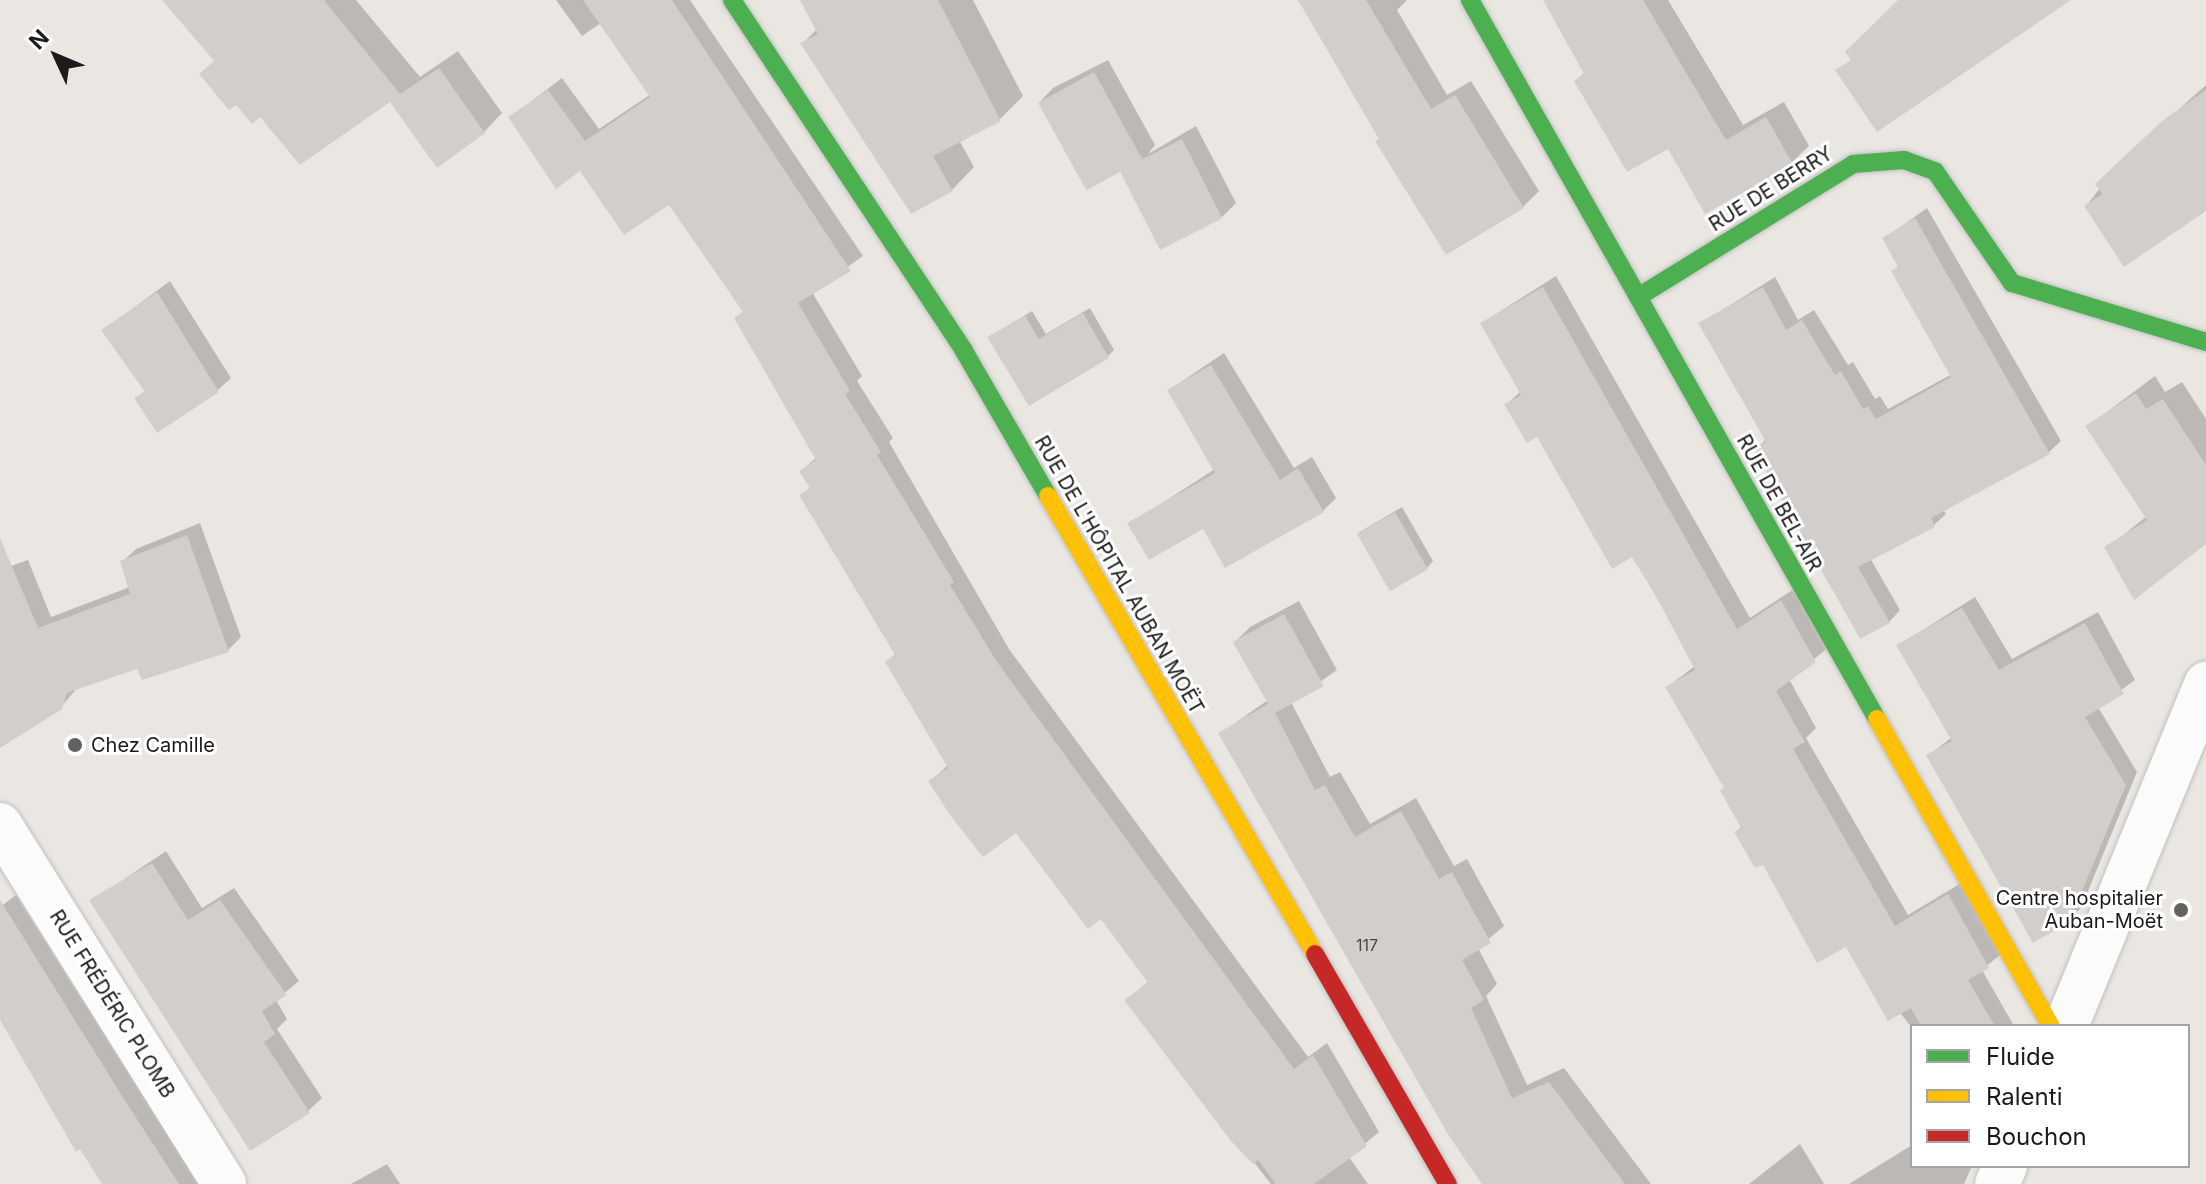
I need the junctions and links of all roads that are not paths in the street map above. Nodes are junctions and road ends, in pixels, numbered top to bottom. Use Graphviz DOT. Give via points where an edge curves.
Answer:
graph roads {
  1 [pos="732,0"];
  2 [pos="1470,0"];
  3 [pos="1638,297"];
  4 [pos="2206,342"];
  5 [pos="2206,684"];
  6 [pos="0,825"];
  7 [pos="2050,1024"];
  8 [pos="2067,1024"];
  9 [pos="224,1184"];
  10 [pos="1448,1184"];
  1 -- 10 [label="street, RUE DE L'HÔPITAL AUBAN MOËT" via="964,351"];
  2 -- 3 [label="street, RUE DE BEL-AIR"];
  3 -- 4 [label="street, RUE DE BERRY" via="1853,164 1904,160 1935,171 2012,283"];
  3 -- 7 [label="street, RUE DE BEL-AIR"];
  5 -- 8 [label="street"];
  6 -- 9 [label="street, RUE FRÉDÉRIC PLOMB"];
}
